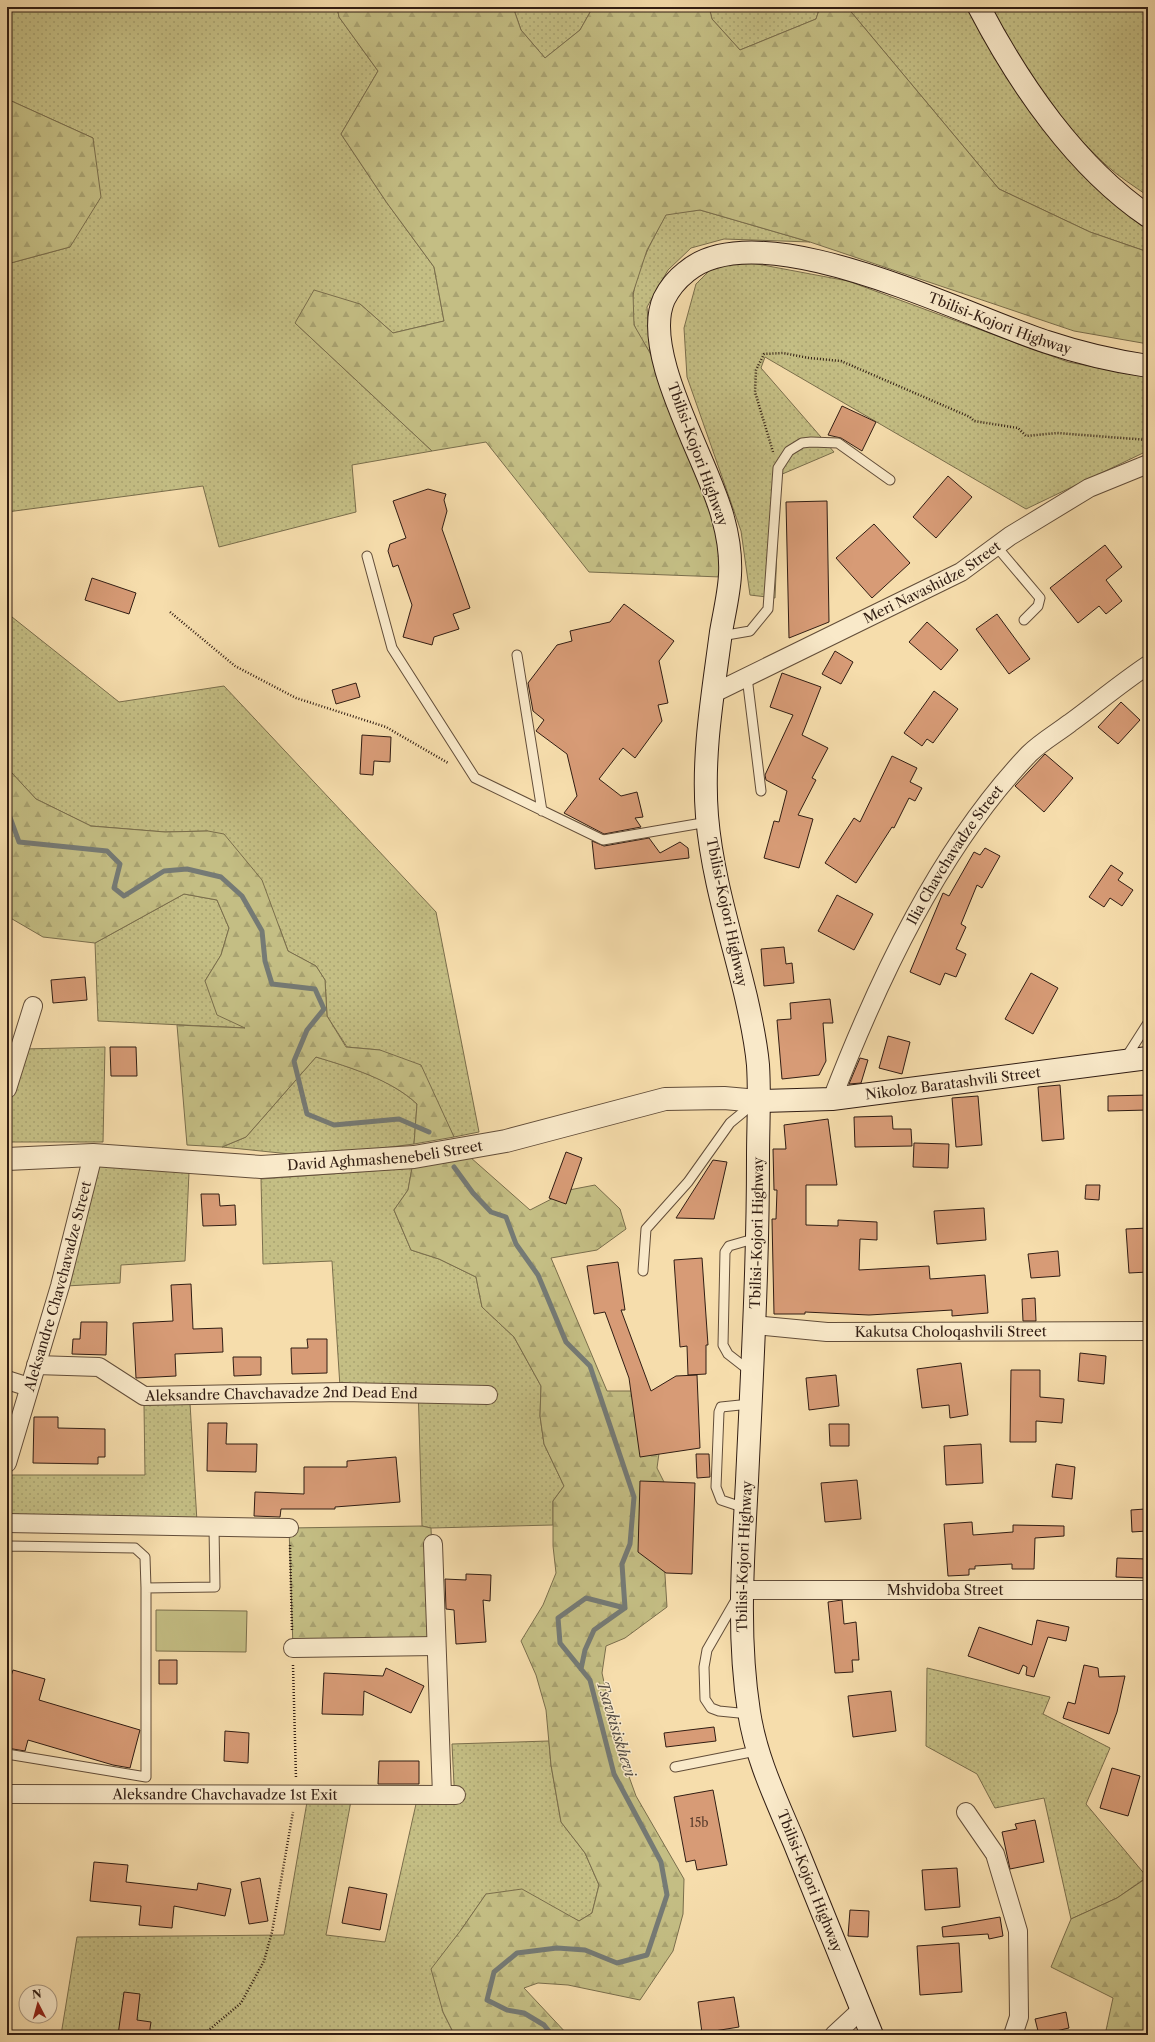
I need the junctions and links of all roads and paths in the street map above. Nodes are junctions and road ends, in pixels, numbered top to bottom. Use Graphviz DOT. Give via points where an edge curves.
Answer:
graph roads {
  1 [pos="979,7"];
  2 [pos="1148,216"];
  3 [pos="1148,366"];
  4 [pos="1148,440"];
  5 [pos="1148,464"];
  6 [pos="778,468"];
  7 [pos="890,480"];
  8 [pos="996,546"];
  9 [pos="367,556"];
  10 [pos="170,612"];
  11 [pos="1024,620"];
  12 [pos="721,636"];
  13 [pos="518,655"];
  14 [pos="1148,665"];
  15 [pos="747,677"];
  16 [pos="712,694"];
  17 [pos="475,778"];
  18 [pos="761,791"];
  19 [pos="542,811"];
  20 [pos="708,822"];
  21 [pos="33,1006"];
  22 [pos="1148,1023"];
  23 [pos="1148,1058"];
  24 [pos="1123,1062"];
  25 [pos="7,1089"];
  26 [pos="832,1099"];
  27 [pos="758,1100"];
  28 [pos="93,1155"];
  29 [pos="7,1159"];
  30 [pos="758,1237"];
  31 [pos="643,1271"];
  32 [pos="754,1325"];
  33 [pos="1148,1331"];
  34 [pos="36,1365"];
  35 [pos="752,1372"];
  36 [pos="7,1380"];
  37 [pos="29,1387"];
  38 [pos="488,1395"];
  39 [pos="750,1404"];
  40 [pos="7,1463"];
  41 [pos="745,1508"];
  42 [pos="7,1523"];
  43 [pos="214,1527"];
  44 [pos="289,1528"];
  45 [pos="433,1544"];
  46 [pos="7,1549"];
  47 [pos="146,1588"];
  48 [pos="742,1590"];
  49 [pos="1148,1590"];
  50 [pos="436,1646"];
  51 [pos="292,1648"];
  52 [pos="749,1714"];
  53 [pos="756,1751"];
  54 [pos="7,1754"];
  55 [pos="675,1767"];
  56 [pos="7,1794"];
  57 [pos="296,1795"];
  58 [pos="966,1812"];
  59 [pos="862,2010"];
  60 [pos="203,2035"];
  61 [pos="834,2035"];
  62 [pos="872,2035"];
  63 [pos="1013,2035"];
  1 -- 2 [label="main road" via="999,45 1049,117 1101,178 1126,201"];
  3 -- 12 [label="main road, Tbilisi-Kojori Highway" via="1113,361 1047,342 853,270 797,256 745,251 705,259 688,269 665,297 659,335 676,397 723,516 729,548 730,578"];
  4 -- 6 [label="path" via="1056,433 1026,436 1018,428 974,421 841,360 783,353 764,354 756,370 755,392"];
  5 -- 8 [label="street, Meri Navashidze Street" via="1089,488"];
  6 -- 7 [label="lane" via="789,451 802,443 838,443"];
  6 -- 12 [label="lane" via="768,609 750,631"];
  8 -- 11 [label="lane" via="1040,598 1038,606"];
  8 -- 15 [label="street, Meri Navashidze Street" via="961,572"];
  9 -- 17 [label="lane" via="392,648"];
  10 -- 17 [label="path" via="235,666 296,698 386,727"];
  12 -- 16 [label="main road, Tbilisi-Kojori Highway"];
  13 -- 19 [label="lane"];
  14 -- 26 [label="street, Ilia Chavchavadze Street" via="1030,753 983,808 915,916 856,1037"];
  15 -- 16 [label="street, Meri Navashidze Street"];
  15 -- 18 [label="lane"];
  16 -- 20 [label="main road, Tbilisi-Kojori Highway" via="706,746"];
  17 -- 19 [label="lane"];
  19 -- 20 [label="lane" via="603,840"];
  20 -- 27 [label="main road, Tbilisi-Kojori Highway" via="719,884 753,1031 758,1067"];
  21 -- 25 [label="street"];
  22 -- 24 [label="lane"];
  23 -- 24 [label="main road, Nikoloz Baratashvili Street"];
  24 -- 26 [label="main road, Nikoloz Baratashvili Street"];
  26 -- 27 [label="main road, Nikoloz Baratashvili Street"];
  27 -- 28 [label="main road, David Aghmashenebeli Street" via="665,1098 506,1141 414,1157 261,1167"];
  27 -- 30 [label="main road, Tbilisi-Kojori Highway"];
  27 -- 31 [label="lane" via="730,1123 688,1182 646,1229"];
  28 -- 29 [label="main road, David Aghmashenebeli Street"];
  28 -- 34 [label="street, Aleksandre Chavchavadze Street" via="60,1286"];
  30 -- 32 [label="main road, Tbilisi-Kojori Highway"];
  30 -- 35 [label="lane" via="729,1246 725,1252 722,1345 728,1354"];
  32 -- 33 [label="street, Kakutsa Choloqashvili Street" via="827,1332"];
  32 -- 35 [label="main road, Tbilisi-Kojori Highway"];
  34 -- 37 [label="street, Aleksandre Chavchavadze Street"];
  34 -- 38 [label="street, Aleksandre Chavchavadze 2nd Dead End" via="99,1367 144,1396 342,1392"];
  35 -- 39 [label="main road, Tbilisi-Kojori Highway"];
  36 -- 37 [label="street"];
  37 -- 40 [label="street, Aleksandre Chavchavadze Street"];
  39 -- 41 [label="main road, Tbilisi-Kojori Highway"];
  39 -- 41 [label="lane" via="721,1408 719,1420 716,1487 721,1500"];
  41 -- 48 [label="main road, Tbilisi-Kojori Highway"];
  42 -- 43 [label="street"];
  43 -- 44 [label="street"];
  43 -- 47 [label="lane" via="215,1587"];
  45 -- 50 [label="street, Aleksandre Chavchavadze 1st Exit"];
  46 -- 47 [label="lane" via="10,1546 136,1548 145,1557"];
  47 -- 54 [label="lane" via="146,1777"];
  48 -- 49 [label="street, Mshvidoba Street"];
  48 -- 52 [label="main road, Tbilisi-Kojori Highway" via="744,1673"];
  48 -- 52 [label="lane" via="707,1650 704,1667 705,1699 711,1708 719,1711"];
  50 -- 51 [label="street"];
  50 -- 57 [label="street, Aleksandre Chavchavadze 1st Exit" via="449,1795"];
  52 -- 53 [label="main road, Tbilisi-Kojori Highway"];
  53 -- 55 [label="lane"];
  53 -- 59 [label="main road, Tbilisi-Kojori Highway"];
  56 -- 57 [label="street, Aleksandre Chavchavadze 1st Exit"];
  57 -- 60 [label="path" via="272,1932 264,1961 241,2003"];
  58 -- 63 [label="street" via="995,1854 1018,1931 1019,2017"];
  59 -- 61 [label="street"];
  59 -- 62 [label="main road, Tbilisi-Kojori Highway"];
}
